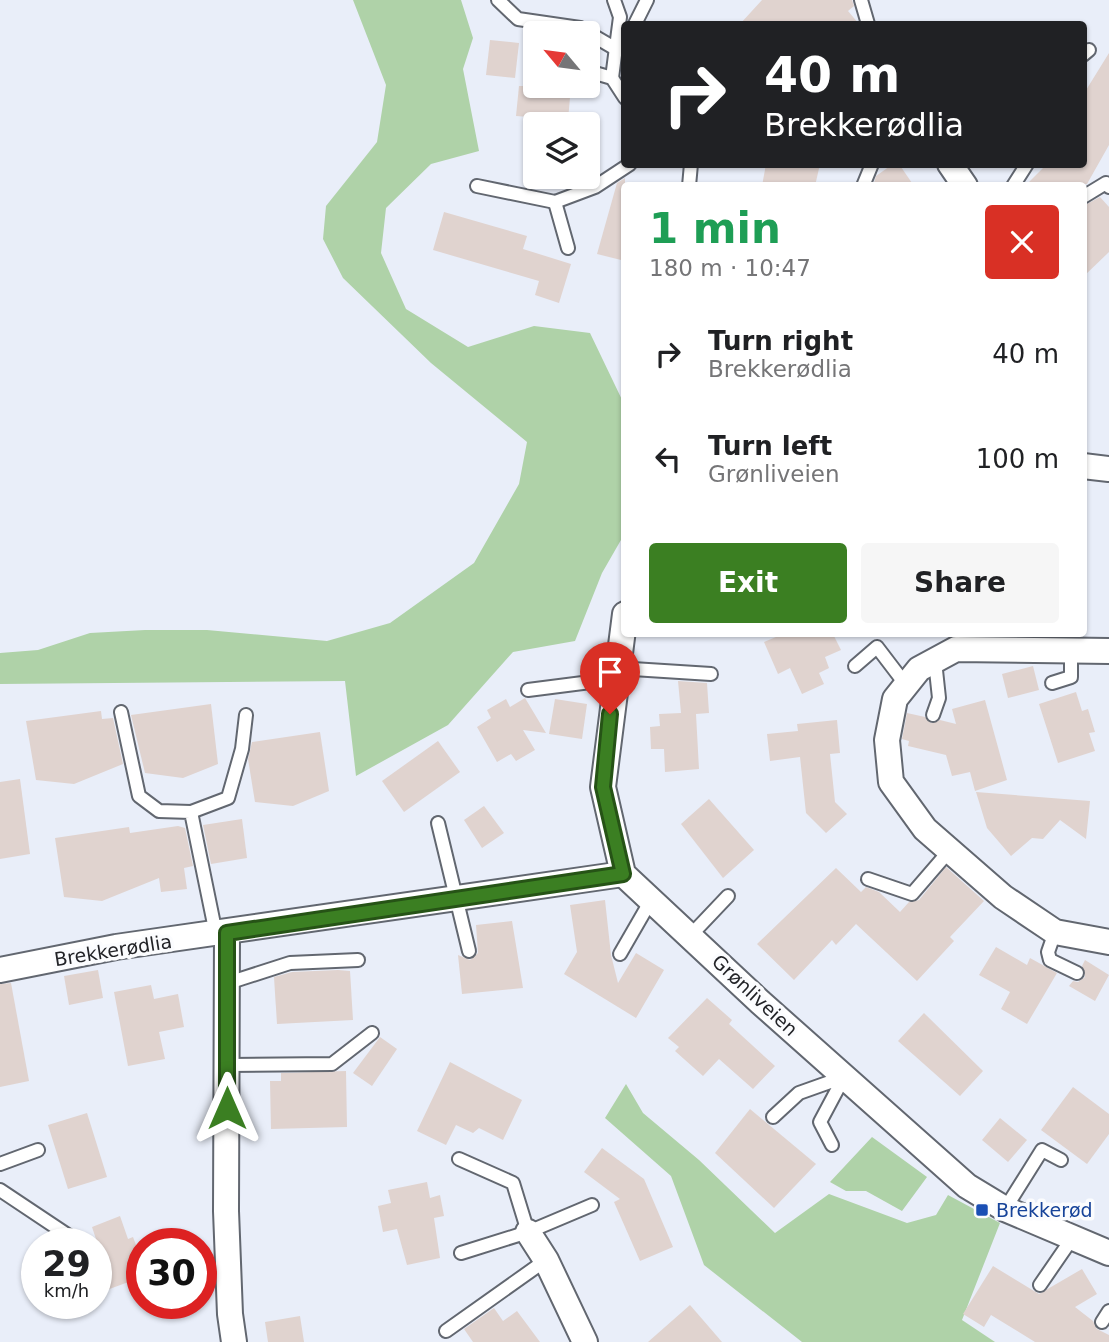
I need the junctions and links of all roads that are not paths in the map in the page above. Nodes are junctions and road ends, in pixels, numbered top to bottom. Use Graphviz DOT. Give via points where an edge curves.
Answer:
graph roads {
  1 [pos="498,0"];
  2 [pos="614,0"];
  3 [pos="647,0"];
  4 [pos="861,0"];
  5 [pos="636,21"];
  6 [pos="867,21"];
  7 [pos="621,43"];
  8 [pos="616,49"];
  9 [pos="600,74"];
  10 [pos="612,78"];
  11 [pos="621,92"];
  12 [pos="624,168"];
  13 [pos="477,186"];
  14 [pos="1109,187"];
  15 [pos="1087,195"];
  16 [pos="555,202"];
  17 [pos="568,248"];
  18 [pos="1087,466"];
  19 [pos="1109,469"];
  20 [pos="621,637"];
  21 [pos="967,641"];
  22 [pos="1071,650"];
  23 [pos="1109,651"];
  24 [pos="935,661"];
  25 [pos="855,666"];
  26 [pos="615,673"];
  27 [pos="711,674"];
  28 [pos="1052,683"];
  29 [pos="906,685"];
  30 [pos="528,690"];
  31 [pos="121,712"];
  32 [pos="246,715"];
  33 [pos="933,715"];
  34 [pos="191,812"];
  35 [pos="438,823"];
  36 [pos="950,850"];
  37 [pos="623,874"];
  38 [pos="868,879"];
  39 [pos="728,895"];
  40 [pos="457,897"];
  41 [pos="650,902"];
  42 [pos="1055,932"];
  43 [pos="221,934"];
  44 [pos="691,935"];
  45 [pos="1109,942"];
  46 [pos="469,951"];
  47 [pos="620,954"];
  48 [pos="358,960"];
  49 [pos="0,970"];
  50 [pos="1077,973"];
  51 [pos="228,983"];
  52 [pos="372,1033"];
  53 [pos="228,1065"];
  54 [pos="844,1077"];
  55 [pos="773,1117"];
  56 [pos="832,1145"];
  57 [pos="38,1150"];
  58 [pos="458,1159"];
  59 [pos="1061,1160"];
  60 [pos="0,1164"];
  61 [pos="0,1189"];
  62 [pos="592,1205"];
  63 [pos="1005,1209"];
  64 [pos="57,1228"];
  65 [pos="528,1231"];
  66 [pos="1073,1237"];
  67 [pos="461,1253"];
  68 [pos="1109,1253"];
  69 [pos="546,1260"];
  70 [pos="1040,1285"];
  71 [pos="446,1331"];
  72 [pos="234,1342"];
  73 [pos="585,1342"];
  1 -- 8 [label="lane" via="519,19 580,28"];
  2 -- 8 [label="lane" via="620,17"];
  3 -- 5 [label="lane"];
  4 -- 6 [label="lane"];
  7 -- 8 [label="lane"];
  8 -- 10 [label="lane"];
  9 -- 10 [label="lane"];
  10 -- 11 [label="lane"];
  12 -- 16 [label="lane" via="595,187"];
  13 -- 16 [label="lane"];
  14 -- 15 [label="lane" via="1106,183"];
  16 -- 17 [label="lane"];
  18 -- 19 [label="street"];
  20 -- 26 [label="street"];
  21 -- 22 [label="street"];
  21 -- 24 [label="street"];
  22 -- 23 [label="street"];
  22 -- 28 [label="lane" via="1071,677"];
  24 -- 29 [label="street" via="919,669"];
  24 -- 33 [label="lane" via="939,698"];
  25 -- 29 [label="lane" via="877,646"];
  26 -- 27 [label="lane"];
  26 -- 30 [label="lane"];
  26 -- 37 [label="street" via="603,787"];
  29 -- 36 [label="street" via="895,699 887,740 891,782 926,829"];
  31 -- 34 [label="lane" via="139,796 159,811"];
  32 -- 34 [label="lane" via="228,798"];
  34 -- 43 [label="lane"];
  35 -- 40 [label="lane"];
  36 -- 38 [label="lane" via="912,894"];
  36 -- 42 [label="street" via="1003,897"];
  37 -- 40 [label="street, Brekkerødlia"];
  37 -- 41 [label="street, Grønliveien"];
  39 -- 44 [label="lane"];
  40 -- 43 [label="street, Brekkerødlia"];
  40 -- 46 [label="lane"];
  41 -- 44 [label="street, Grønliveien"];
  41 -- 47 [label="lane"];
  42 -- 45 [label="street"];
  42 -- 50 [label="lane" via="1050,960"];
  43 -- 49 [label="street, Brekkerødlia" via="116,947"];
  43 -- 51 [label="street"];
  44 -- 54 [label="street, Grønliveien"];
  48 -- 51 [label="lane" via="290,963"];
  51 -- 53 [label="street"];
  52 -- 53 [label="lane" via="332,1064"];
  53 -- 72 [label="street" via="226,1211"];
  54 -- 55 [label="lane" via="799,1093"];
  54 -- 56 [label="lane" via="820,1122"];
  54 -- 63 [label="street, Grønliveien" via="967,1186"];
  57 -- 60 [label="lane"];
  58 -- 65 [label="lane" via="513,1183"];
  59 -- 63 [label="lane" via="1042,1150"];
  61 -- 64 [label="lane"];
  62 -- 65 [label="lane"];
  63 -- 66 [label="street, Grønliveien"];
  65 -- 67 [label="lane"];
  65 -- 69 [label="street"];
  66 -- 68 [label="street, Grønliveien"];
  66 -- 70 [label="lane"];
  69 -- 71 [label="lane"];
  69 -- 73 [label="street"];
}
